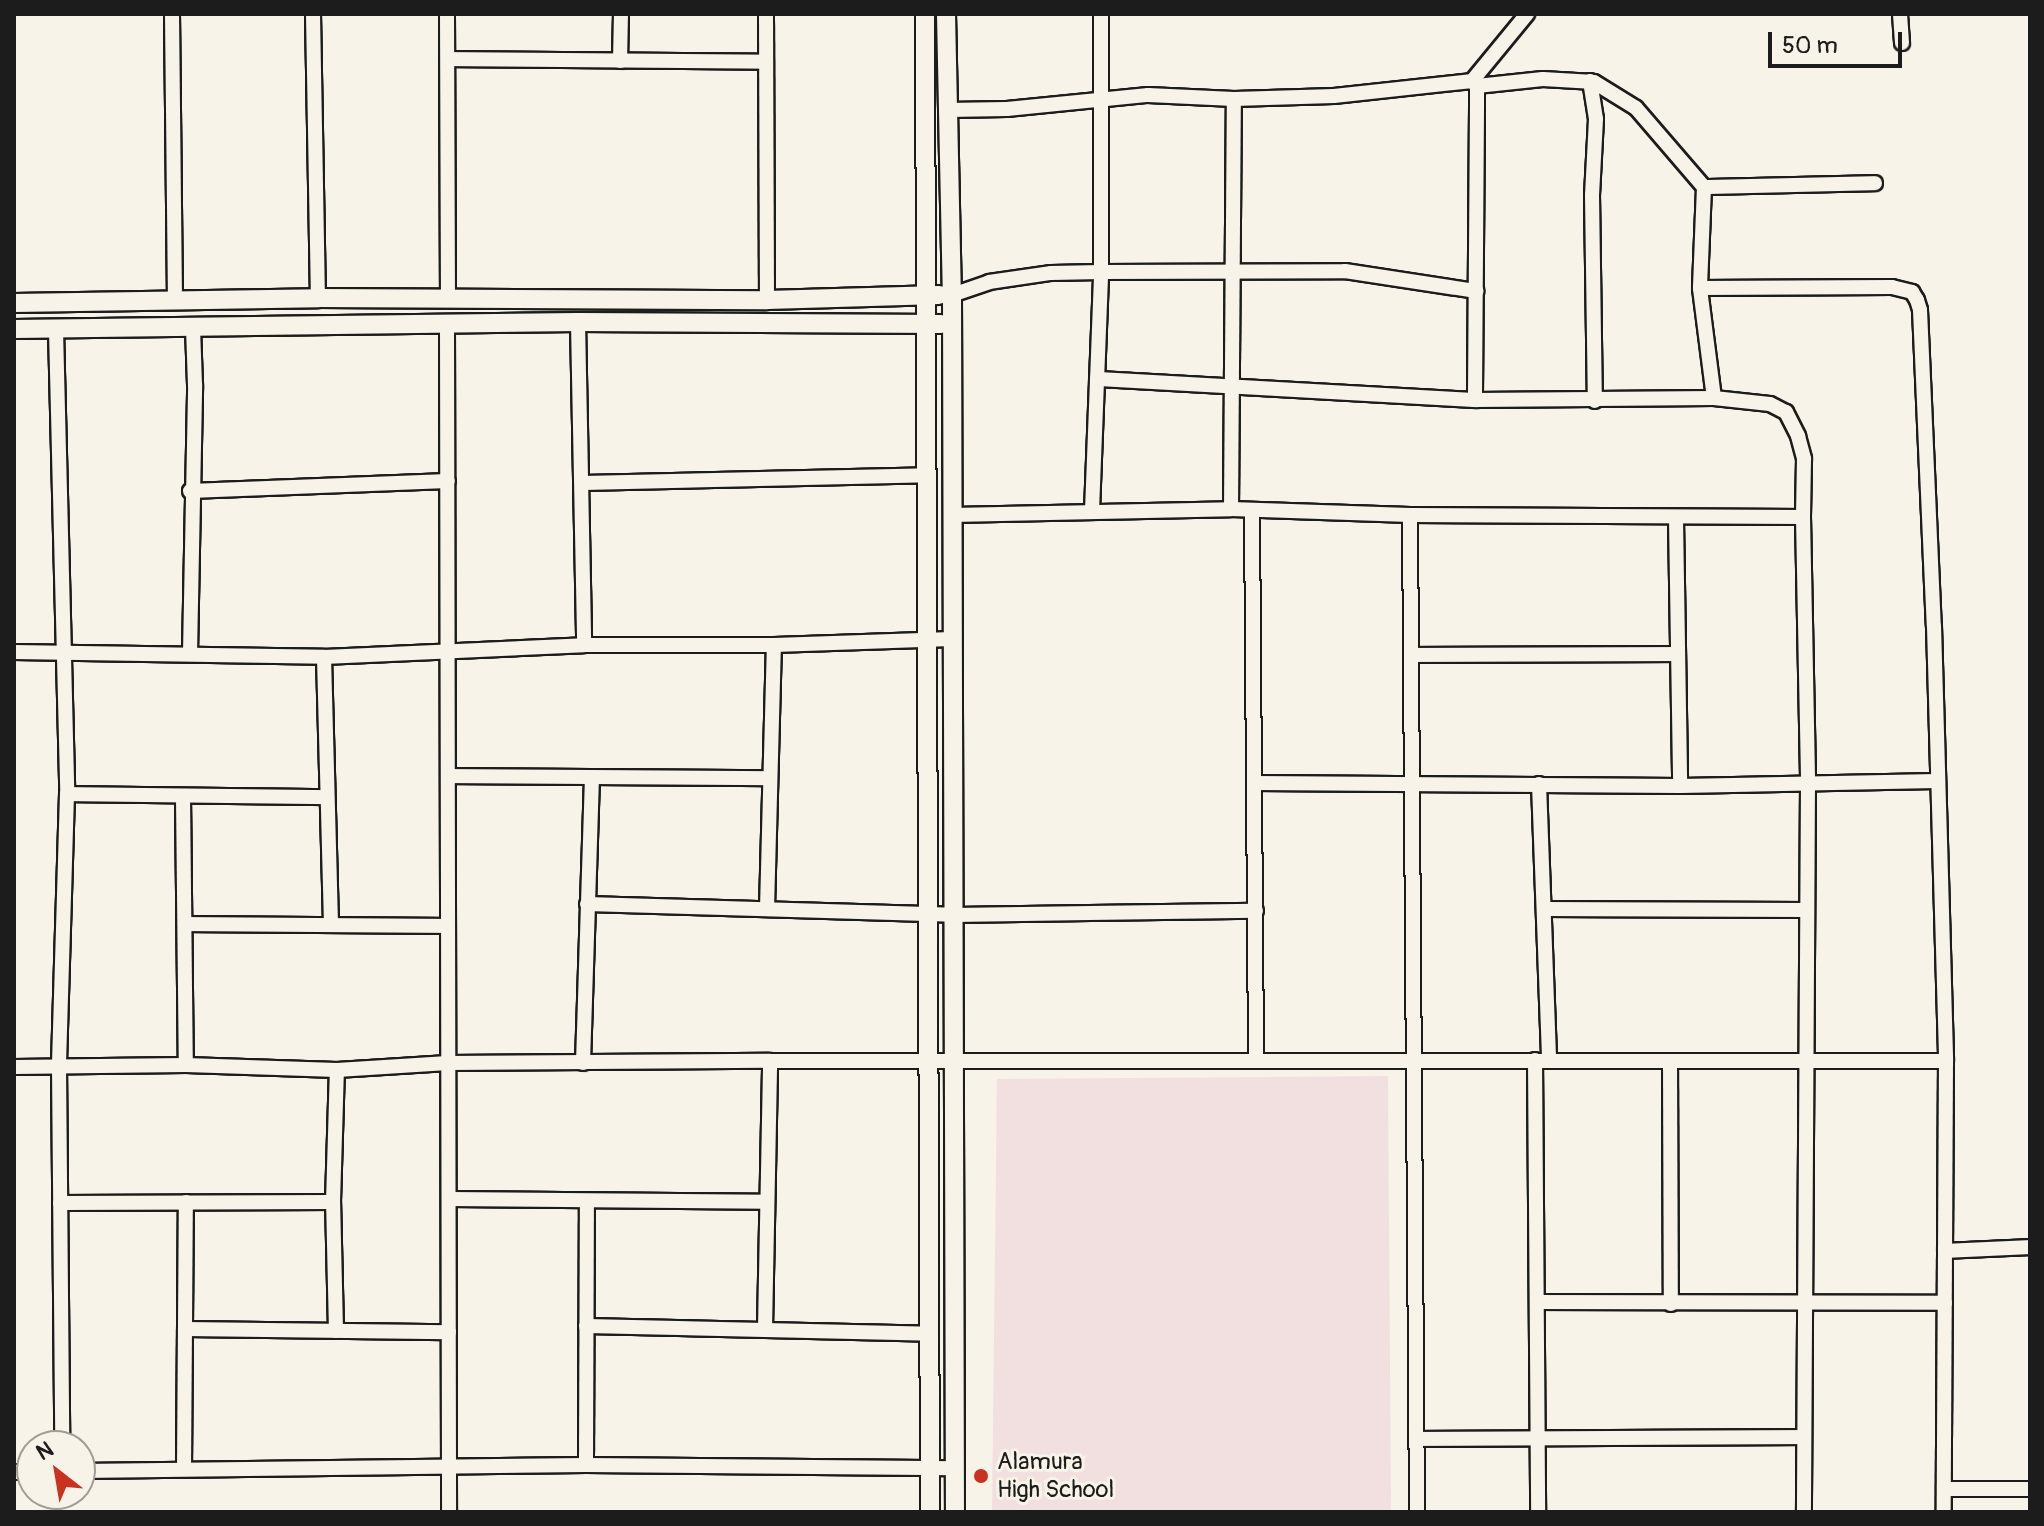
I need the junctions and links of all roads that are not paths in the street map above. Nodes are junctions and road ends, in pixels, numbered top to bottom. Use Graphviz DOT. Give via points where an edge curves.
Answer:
graph roads {
  1 [pos="172,14"];
  2 [pos="313,14"];
  3 [pos="447,14"];
  4 [pos="621,14"];
  5 [pos="766,14"];
  6 [pos="925,14"];
  7 [pos="946,14"];
  8 [pos="1101,14"];
  9 [pos="1527,14"];
  10 [pos="1900,14"];
  11 [pos="1902,43"];
  12 [pos="448,59"];
  13 [pos="620,61"];
  14 [pos="766,62"];
  15 [pos="1590,81"];
  16 [pos="1474,83"];
  17 [pos="1100,97"];
  18 [pos="1234,99"];
  19 [pos="947,110"];
  20 [pos="1875,183"];
  21 [pos="1704,187"];
  22 [pos="1235,271"];
  23 [pos="1101,272"];
  24 [pos="1700,288"];
  25 [pos="1476,291"];
  26 [pos="928,295"];
  27 [pos="952,295"];
  28 [pos="318,298"];
  29 [pos="448,298"];
  30 [pos="767,300"];
  31 [pos="175,302"];
  32 [pos="14,303"];
  33 [pos="578,322"];
  34 [pos="951,323"];
  35 [pos="447,324"];
  36 [pos="928,324"];
  37 [pos="14,329"];
  38 [pos="193,329"];
  39 [pos="56,330"];
  40 [pos="1097,379"];
  41 [pos="1232,387"];
  42 [pos="1714,398"];
  43 [pos="1475,400"];
  44 [pos="1595,401"];
  45 [pos="929,475"];
  46 [pos="448,481"];
  47 [pos="583,483"];
  48 [pos="190,491"];
  49 [pos="1231,509"];
  50 [pos="1092,511"];
  51 [pos="1252,511"];
  52 [pos="952,515"];
  53 [pos="1410,515"];
  54 [pos="1803,517"];
  55 [pos="1676,519"];
  56 [pos="929,638"];
  57 [pos="952,639"];
  58 [pos="584,645"];
  59 [pos="774,645"];
  60 [pos="64,651"];
  61 [pos="448,651"];
  62 [pos="14,652"];
  63 [pos="190,654"];
  64 [pos="1677,654"];
  65 [pos="1412,655"];
  66 [pos="324,657"];
  67 [pos="448,776"];
  68 [pos="770,778"];
  69 [pos="592,779"];
  70 [pos="1937,781"];
  71 [pos="1255,783"];
  72 [pos="1413,783"];
  73 [pos="1539,784"];
  74 [pos="1808,785"];
  75 [pos="1680,786"];
  76 [pos="67,794"];
  77 [pos="183,797"];
  78 [pos="327,797"];
  79 [pos="587,904"];
  80 [pos="767,909"];
  81 [pos="1544,909"];
  82 [pos="1807,910"];
  83 [pos="1256,911"];
  84 [pos="930,915"];
  85 [pos="953,915"];
  86 [pos="186,924"];
  87 [pos="331,925"];
  88 [pos="448,926"];
  89 [pos="1256,1060"];
  90 [pos="1542,1060"];
  91 [pos="770,1061"];
  92 [pos="1415,1061"];
  93 [pos="1670,1061"];
  94 [pos="1806,1061"];
  95 [pos="1946,1061"];
  96 [pos="930,1062"];
  97 [pos="953,1062"];
  98 [pos="448,1063"];
  99 [pos="583,1063"];
  100 [pos="186,1065"];
  101 [pos="59,1066"];
  102 [pos="14,1067"];
  103 [pos="337,1070"];
  104 [pos="450,1199"];
  105 [pos="587,1201"];
  106 [pos="186,1202"];
  107 [pos="333,1202"];
  108 [pos="767,1202"];
  109 [pos="60,1203"];
  110 [pos="2030,1247"];
  111 [pos="1945,1251"];
  112 [pos="1537,1302"];
  113 [pos="1945,1303"];
  114 [pos="1671,1304"];
  115 [pos="1805,1304"];
  116 [pos="586,1326"];
  117 [pos="185,1329"];
  118 [pos="765,1329"];
  119 [pos="336,1331"];
  120 [pos="449,1332"];
  121 [pos="931,1334"];
  122 [pos="62,1430"];
  123 [pos="1804,1437"];
  124 [pos="1537,1438"];
  125 [pos="1417,1439"];
  126 [pos="586,1465"];
  127 [pos="449,1467"];
  128 [pos="184,1468"];
  129 [pos="930,1468"];
  130 [pos="955,1468"];
  131 [pos="96,1471"];
  132 [pos="1944,1489"];
  133 [pos="2030,1489"];
  134 [pos="449,1512"];
  135 [pos="930,1512"];
  136 [pos="955,1512"];
  137 [pos="1417,1512"];
  138 [pos="1538,1512"];
  139 [pos="1804,1512"];
  140 [pos="1944,1512"];
  1 -- 31 [label="street"];
  2 -- 28 [label="street"];
  3 -- 12 [label="street"];
  4 -- 13 [label="street"];
  5 -- 14 [label="street"];
  6 -- 26 [label="street"];
  7 -- 19 [label="street"];
  8 -- 17 [label="street"];
  9 -- 16 [label="street"];
  10 -- 11 [label="street"];
  12 -- 13 [label="street"];
  12 -- 29 [label="street"];
  13 -- 14 [label="street"];
  14 -- 30 [label="street"];
  15 -- 16 [label="street"];
  15 -- 21 [label="street" via="1636,108"];
  15 -- 44 [label="street" via="1596,119"];
  16 -- 18 [label="street"];
  16 -- 25 [label="street"];
  17 -- 18 [label="street"];
  17 -- 19 [label="street" via="1007,109"];
  17 -- 23 [label="street"];
  18 -- 22 [label="street"];
  19 -- 27 [label="street"];
  20 -- 21 [label="street"];
  21 -- 24 [label="street"];
  22 -- 23 [label="street"];
  22 -- 25 [label="street" via="1345,271"];
  22 -- 41 [label="street"];
  23 -- 27 [label="street" via="989,282"];
  23 -- 40 [label="street"];
  24 -- 42 [label="street"];
  24 -- 70 [label="street" via="1892,287 1912,292 1917,300"];
  25 -- 43 [label="street"];
  26 -- 27 [label="street"];
  26 -- 30 [label="street"];
  26 -- 36 [label="street"];
  27 -- 34 [label="street"];
  28 -- 29 [label="street"];
  28 -- 31 [label="street"];
  29 -- 30 [label="street"];
  31 -- 32 [label="street"];
  33 -- 35 [label="street"];
  33 -- 36 [label="street"];
  33 -- 47 [label="street"];
  34 -- 36 [label="street"];
  34 -- 52 [label="street"];
  35 -- 38 [label="street"];
  35 -- 46 [label="street"];
  36 -- 45 [label="street"];
  37 -- 39 [label="street"];
  38 -- 39 [label="street"];
  38 -- 48 [label="street"];
  39 -- 60 [label="street"];
  40 -- 41 [label="street"];
  40 -- 50 [label="street"];
  41 -- 43 [label="street"];
  41 -- 49 [label="street"];
  42 -- 44 [label="street"];
  42 -- 54 [label="street" via="1770,404 1786,412 1804,459"];
  43 -- 44 [label="street"];
  45 -- 47 [label="street"];
  45 -- 56 [label="street"];
  46 -- 48 [label="street"];
  46 -- 61 [label="street"];
  47 -- 58 [label="street"];
  48 -- 63 [label="street"];
  49 -- 50 [label="street"];
  49 -- 51 [label="street"];
  50 -- 52 [label="street"];
  51 -- 53 [label="street"];
  51 -- 71 [label="street"];
  52 -- 57 [label="street"];
  53 -- 55 [label="street"];
  53 -- 65 [label="street"];
  54 -- 55 [label="street"];
  54 -- 74 [label="street"];
  55 -- 64 [label="street"];
  56 -- 57 [label="street"];
  56 -- 59 [label="street"];
  56 -- 84 [label="street"];
  57 -- 85 [label="street"];
  58 -- 59 [label="street"];
  58 -- 61 [label="street"];
  59 -- 68 [label="street"];
  60 -- 62 [label="street"];
  60 -- 63 [label="street"];
  60 -- 76 [label="street"];
  61 -- 66 [label="street"];
  61 -- 67 [label="street"];
  63 -- 66 [label="street"];
  64 -- 65 [label="street"];
  64 -- 75 [label="street"];
  65 -- 72 [label="street"];
  66 -- 78 [label="street"];
  67 -- 69 [label="street"];
  67 -- 88 [label="street"];
  68 -- 69 [label="street"];
  68 -- 80 [label="street"];
  69 -- 79 [label="street"];
  70 -- 74 [label="street"];
  70 -- 95 [label="street"];
  71 -- 72 [label="street"];
  71 -- 83 [label="street"];
  72 -- 73 [label="street"];
  72 -- 92 [label="street"];
  73 -- 75 [label="street"];
  73 -- 81 [label="street"];
  74 -- 75 [label="street"];
  74 -- 82 [label="street"];
  76 -- 77 [label="street"];
  76 -- 101 [label="street"];
  77 -- 78 [label="street"];
  77 -- 86 [label="street"];
  78 -- 87 [label="street"];
  79 -- 80 [label="street"];
  79 -- 99 [label="street"];
  80 -- 84 [label="street"];
  81 -- 82 [label="street"];
  81 -- 90 [label="street"];
  82 -- 94 [label="street"];
  83 -- 85 [label="street"];
  83 -- 89 [label="street"];
  84 -- 85 [label="street"];
  84 -- 96 [label="street"];
  85 -- 97 [label="street"];
  86 -- 87 [label="street"];
  86 -- 100 [label="street"];
  87 -- 88 [label="street"];
  88 -- 98 [label="street"];
  89 -- 92 [label="street"];
  89 -- 97 [label="street"];
  90 -- 92 [label="street"];
  90 -- 93 [label="street"];
  90 -- 112 [label="street"];
  91 -- 96 [label="street"];
  91 -- 99 [label="street"];
  91 -- 108 [label="street"];
  92 -- 125 [label="street"];
  93 -- 94 [label="street"];
  93 -- 114 [label="street"];
  94 -- 95 [label="street"];
  94 -- 115 [label="street"];
  95 -- 111 [label="street"];
  96 -- 97 [label="street"];
  96 -- 121 [label="street"];
  97 -- 130 [label="street"];
  98 -- 99 [label="street"];
  98 -- 103 [label="street"];
  98 -- 104 [label="street"];
  100 -- 101 [label="street"];
  100 -- 103 [label="street"];
  101 -- 102 [label="street"];
  101 -- 109 [label="street"];
  103 -- 107 [label="street"];
  104 -- 105 [label="street"];
  104 -- 120 [label="street"];
  105 -- 108 [label="street"];
  105 -- 116 [label="street"];
  106 -- 107 [label="street"];
  106 -- 109 [label="street"];
  106 -- 117 [label="street"];
  107 -- 119 [label="street"];
  108 -- 118 [label="street"];
  109 -- 122 [label="street"];
  110 -- 111 [label="street"];
  111 -- 113 [label="street"];
  112 -- 114 [label="street"];
  112 -- 124 [label="street"];
  113 -- 115 [label="street"];
  113 -- 132 [label="street"];
  114 -- 115 [label="street"];
  115 -- 123 [label="street"];
  116 -- 118 [label="street"];
  116 -- 126 [label="street"];
  117 -- 119 [label="street"];
  117 -- 128 [label="street"];
  118 -- 121 [label="street"];
  119 -- 120 [label="street"];
  120 -- 127 [label="street"];
  121 -- 129 [label="street"];
  123 -- 124 [label="street"];
  123 -- 139 [label="street"];
  124 -- 125 [label="street"];
  124 -- 138 [label="street"];
  125 -- 137 [label="street"];
  126 -- 127 [label="street"];
  126 -- 129 [label="street"];
  127 -- 128 [label="street"];
  127 -- 134 [label="street"];
  128 -- 131 [label="street"];
  129 -- 130 [label="street"];
  129 -- 135 [label="street"];
  130 -- 136 [label="street"];
  132 -- 133 [label="street"];
  132 -- 140 [label="street"];
}
